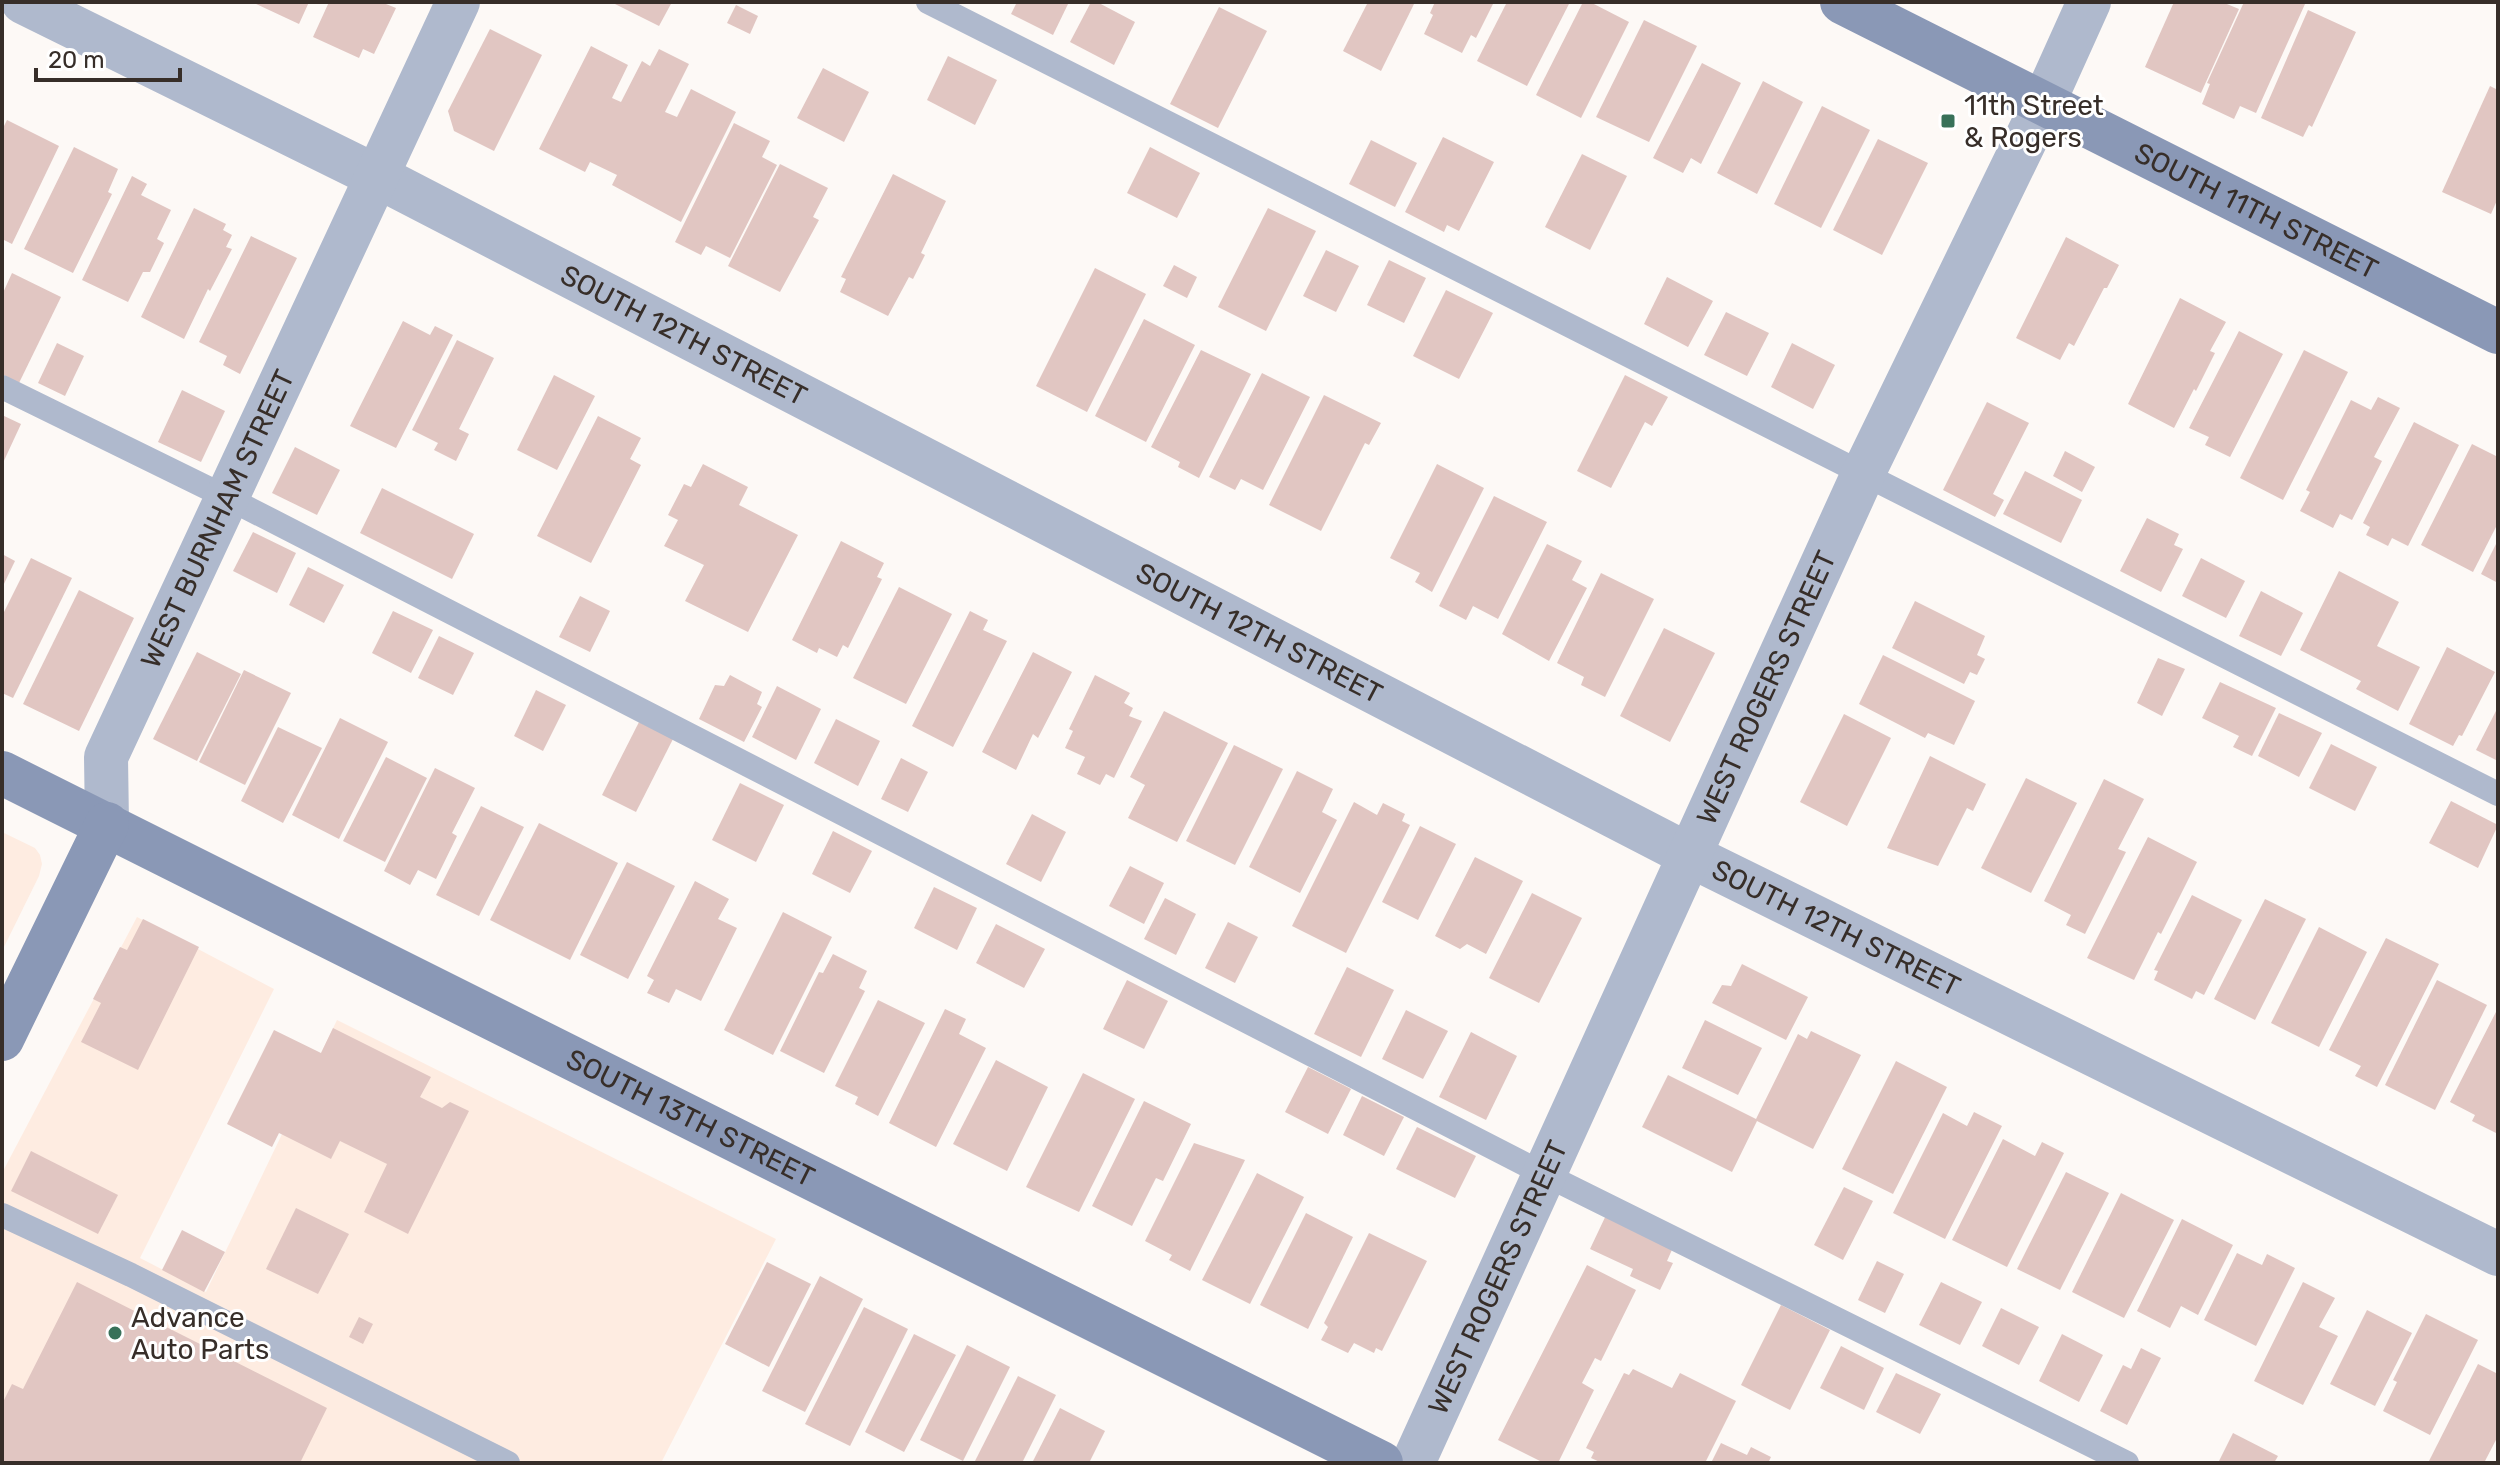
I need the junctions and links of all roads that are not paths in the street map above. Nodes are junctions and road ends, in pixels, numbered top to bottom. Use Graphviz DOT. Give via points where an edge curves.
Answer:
graph roads {
  1 [pos="23,2"];
  2 [pos="458,2"];
  3 [pos="928,2"];
  4 [pos="1842,2"];
  5 [pos="2089,2"];
  6 [pos="73,13"];
  7 [pos="2043,104"];
  8 [pos="378,177"];
  9 [pos="2498,332"];
  10 [pos="2,387"];
  11 [pos="1863,474"];
  12 [pos="226,497"];
  13 [pos="2,773"];
  14 [pos="2498,794"];
  15 [pos="107,824"];
  16 [pos="1689,855"];
  17 [pos="2,1039"];
  18 [pos="1544,1174"];
  19 [pos="2,1215"];
  20 [pos="2498,1254"];
  21 [pos="508,1463"];
  22 [pos="1381,1463"];
  23 [pos="1413,1463"];
  24 [pos="2127,1463"];
  1 -- 6 [label="street, SOUTH 12TH STREET"];
  2 -- 8 [label="street, WEST BURNHAM STREET"];
  3 -- 11 [label="lane"];
  4 -- 7 [label="street, SOUTH 11TH STREET"];
  5 -- 7 [label="street, WEST ROGERS STREET"];
  6 -- 8 [label="street, SOUTH 12TH STREET"];
  7 -- 9 [label="street, SOUTH 11TH STREET"];
  7 -- 11 [label="street, WEST ROGERS STREET"];
  8 -- 12 [label="street, WEST BURNHAM STREET"];
  8 -- 16 [label="street, SOUTH 12TH STREET"];
  10 -- 12 [label="lane"];
  11 -- 14 [label="lane"];
  11 -- 16 [label="street, WEST ROGERS STREET"];
  12 -- 15 [label="street, WEST BURNHAM STREET" via="106,757"];
  12 -- 18 [label="lane"];
  13 -- 15 [label="street, SOUTH 13TH STREET"];
  15 -- 17 [label="street, WEST BURNHAM STREET"];
  15 -- 22 [label="street, SOUTH 13TH STREET"];
  16 -- 18 [label="street, WEST ROGERS STREET"];
  16 -- 20 [label="street, SOUTH 12TH STREET"];
  18 -- 23 [label="street, WEST ROGERS STREET"];
  18 -- 24 [label="lane"];
  19 -- 21 [label="lane"];
}
